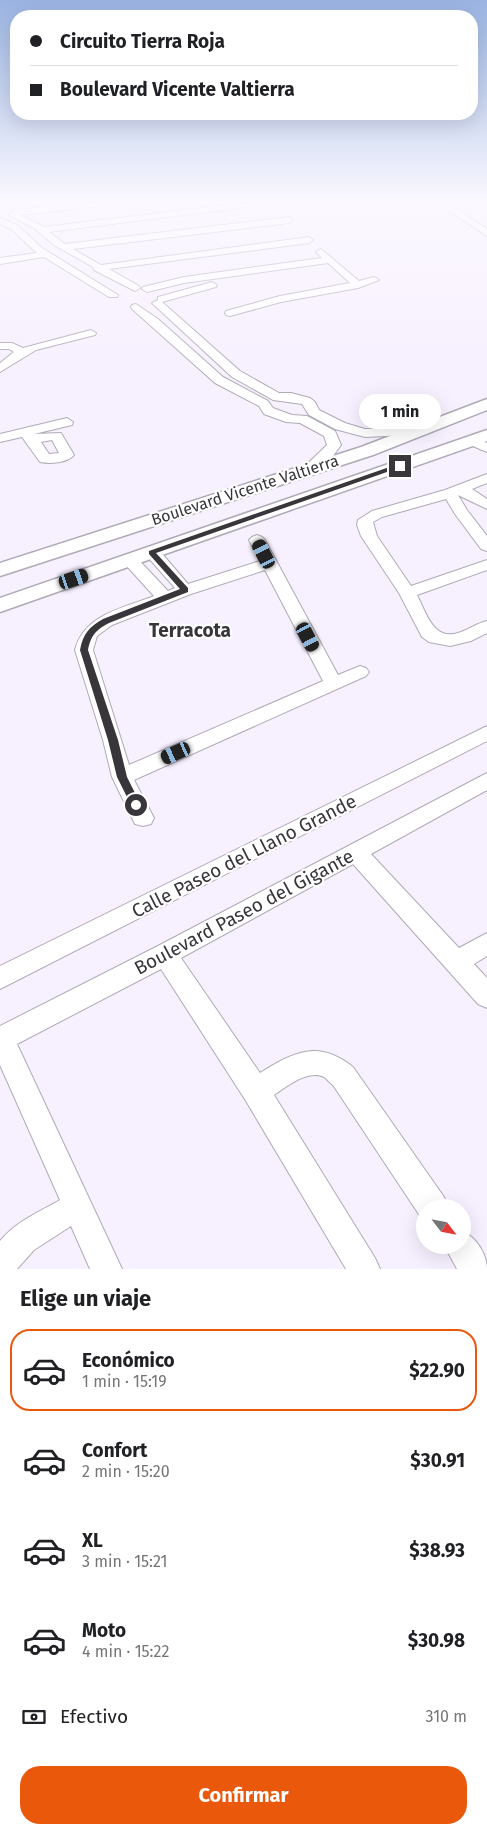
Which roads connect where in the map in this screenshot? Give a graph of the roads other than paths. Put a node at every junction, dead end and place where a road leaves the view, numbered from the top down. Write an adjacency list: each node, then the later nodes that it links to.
1 (59, 261): 12 (street)
2 (86, 261): 6 (street)
3 (143, 261): 6 (street)
4 (322, 261): 7 (street)
5 (331, 261): 9 (street)
6 (97, 268): 10 (street)
7 (271, 269): 11 (street); 13 (street)
8 (374, 280): 9 (street)
9 (358, 285): 15 (street)
10 (135, 288): 11 (street); 12 (street)
11 (147, 289): 13 (street)
12 (113, 295): 14 (street)
13 (159, 301): 14 (street); 20 (street)
14 (128, 307): 21 (street)
15 (230, 313)
16 (91, 333): 18 (street)
17 (0, 346): 18 (street)
18 (21, 353): 19 (street)
19 (0, 368)
20 (277, 397): 21 (street); 23 (street)
21 (264, 404): 23 (street)
22 (487, 404): 25 (main road, Boulevard Vicente Valtierra)
23 (307, 416): 25 (street); 28 (street)
24 (67, 422): 26 (street)
25 (422, 431): 28 (main road, Boulevard Vicente Valtierra)
26 (0, 438)
27 (482, 441): 34 (main road, Boulevard Vicente Valtierra)
28 (309, 470): 38 (main road, Boulevard Vicente Valtierra)
29 (487, 478): 30 (street)
30 (456, 491): 31 (street); 33 (street); 40 (street)
31 (487, 505)
32 (257, 540): 36 (street)
33 (486, 543)
34 (152, 552): 35 (main road, Boulevard Vicente Valtierra); 39 (street)
35 (130, 560): 41 (street); 42 (main road, Boulevard Vicente Valtierra)
36 (268, 564): 39 (street); 45 (street)
37 (487, 565): 40 (street)
38 (0, 570)
39 (185, 590): 41 (street)
40 (406, 593): 43 (street)
41 (165, 598): 47 (street)
42 (0, 605)
43 (487, 626)
44 (360, 672): 45 (street)
45 (333, 683): 47 (street)
46 (487, 733): 54 (street, Calle Paseo del Llano Grande)
47 (122, 777): 49 (street)
48 (487, 781): 50 (street, Boulevard Paseo del Gigante)
49 (143, 818)
50 (355, 852): 52 (street, Boulevard Paseo del Gigante); 53 (street)
51 (487, 944): 53 (street)
52 (165, 955): 56 (street, Boulevard Paseo del Gigante); 57 (street)
53 (456, 962): 55 (street)
54 (0, 978)
55 (487, 996)
56 (1, 1038): 59 (street)
57 (256, 1091): 58 (street); 63 (street)
58 (428, 1199)
59 (78, 1206): 61 (street); 62 (street)
60 (465, 1254): 64 (street)
61 (0, 1269)
62 (106, 1269)
63 (364, 1269)
64 (476, 1269)

